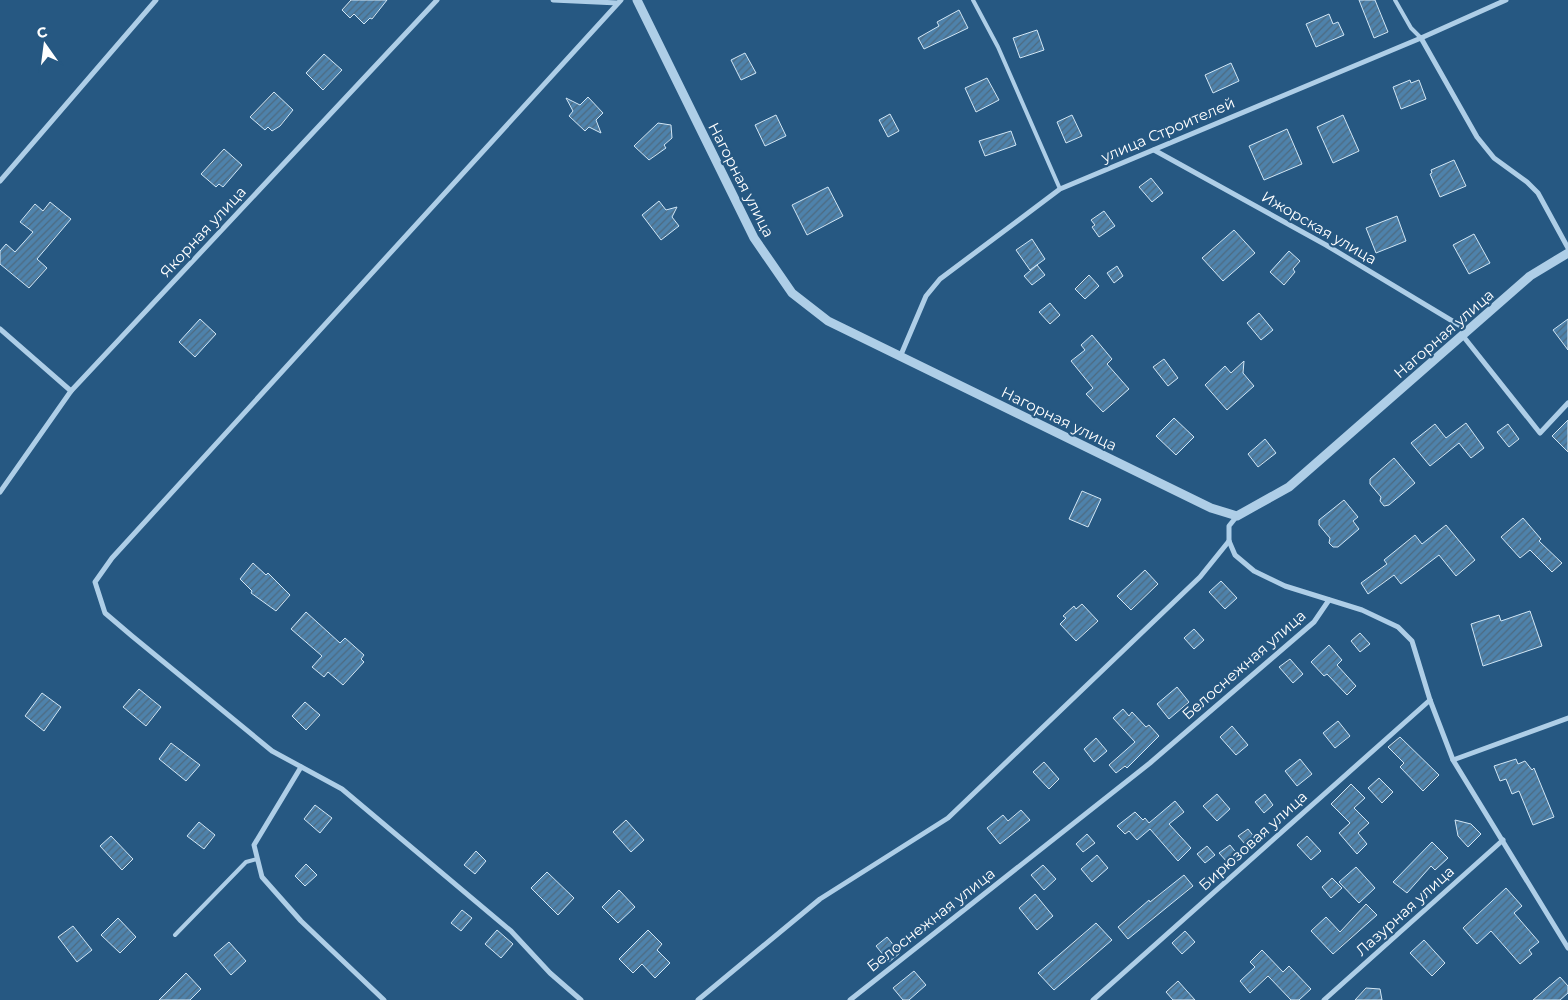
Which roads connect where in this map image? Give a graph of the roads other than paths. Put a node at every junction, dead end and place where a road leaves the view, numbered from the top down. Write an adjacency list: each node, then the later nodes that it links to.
1 (156, 0): 11 (street)
2 (437, 0): 18 (street, Якорная улица)
3 (553, 0): 8 (street)
4 (637, 0): 17 (street, Нагорная улица)
5 (973, 0): 12 (lane)
6 (1396, 0): 9 (lane)
7 (1506, 0): 9 (street, улица Строителей)
8 (619, 1): 27 (street)
9 (1421, 38): 10 (street, улица Строителей); 13 (street)
10 (1154, 150): 12 (street, улица Строителей); 16 (street, Ижорская улица)
11 (0, 181)
12 (1060, 189): 17 (street, улица Строителей)
13 (1568, 248)
14 (1568, 253): 16 (street, Нагорная улица)
15 (0, 329): 18 (street)
16 (1466, 334): 19 (street, Ижорская улица); 21 (street, Нагорная улица)
17 (900, 358): 21 (street, Нагорная улица)
18 (71, 391): 20 (street, Якорная улица)
19 (1568, 403)
20 (0, 492)
21 (1237, 516): 22 (street)
22 (1229, 541): 23 (street); 34 (street)
23 (1328, 600): 24 (street); 35 (street, Белоснежная улица)
24 (1430, 700): 26 (street); 36 (street, Бирюзовая улица)
25 (1568, 718): 26 (street)
26 (1453, 760): 28 (street)
27 (301, 767): 29 (street); 33 (street)
28 (1503, 840): 31 (street); 37 (street, Лазурная улица)
29 (257, 859): 30 (lane); 32 (street)
30 (175, 935)
31 (1568, 948)
32 (384, 1000)
33 (581, 1000)
34 (698, 1000)
35 (850, 1000)
36 (1093, 1000)
37 (1324, 1000)

